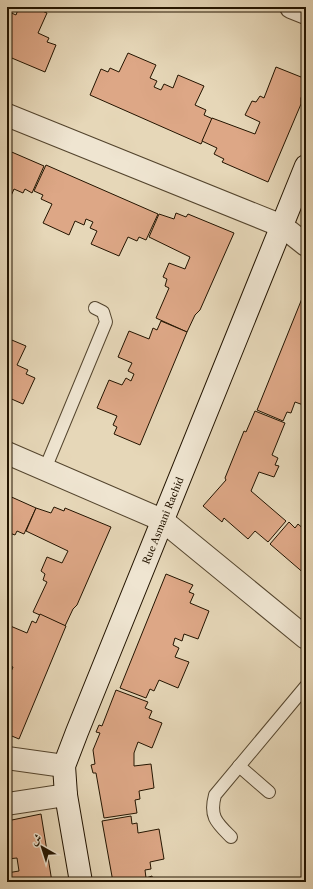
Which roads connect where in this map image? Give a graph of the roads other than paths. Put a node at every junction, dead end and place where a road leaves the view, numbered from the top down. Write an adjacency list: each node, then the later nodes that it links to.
1 (291, 7): 2 (street)
2 (306, 13)
3 (7, 115): 5 (street)
4 (306, 166): 5 (street, Rue Asmani Rachid)
5 (282, 226): 6 (street); 10 (street, Rue Asmani Rachid)
6 (306, 245)
7 (95, 308): 9 (lane)
8 (7, 453): 9 (street)
9 (45, 469): 10 (street)
10 (162, 520): 11 (street); 14 (street, Rue Asmani Rachid)
11 (306, 638)
12 (306, 686): 15 (lane)
13 (7, 758): 14 (street)
14 (64, 766): 17 (street, Rue Asmani Rachid)
15 (239, 766): 16 (lane); 19 (lane)
16 (269, 792)
17 (66, 795): 18 (street); 20 (street, Rue Asmani Rachid)
18 (7, 804)
19 (231, 837)
20 (81, 882)

